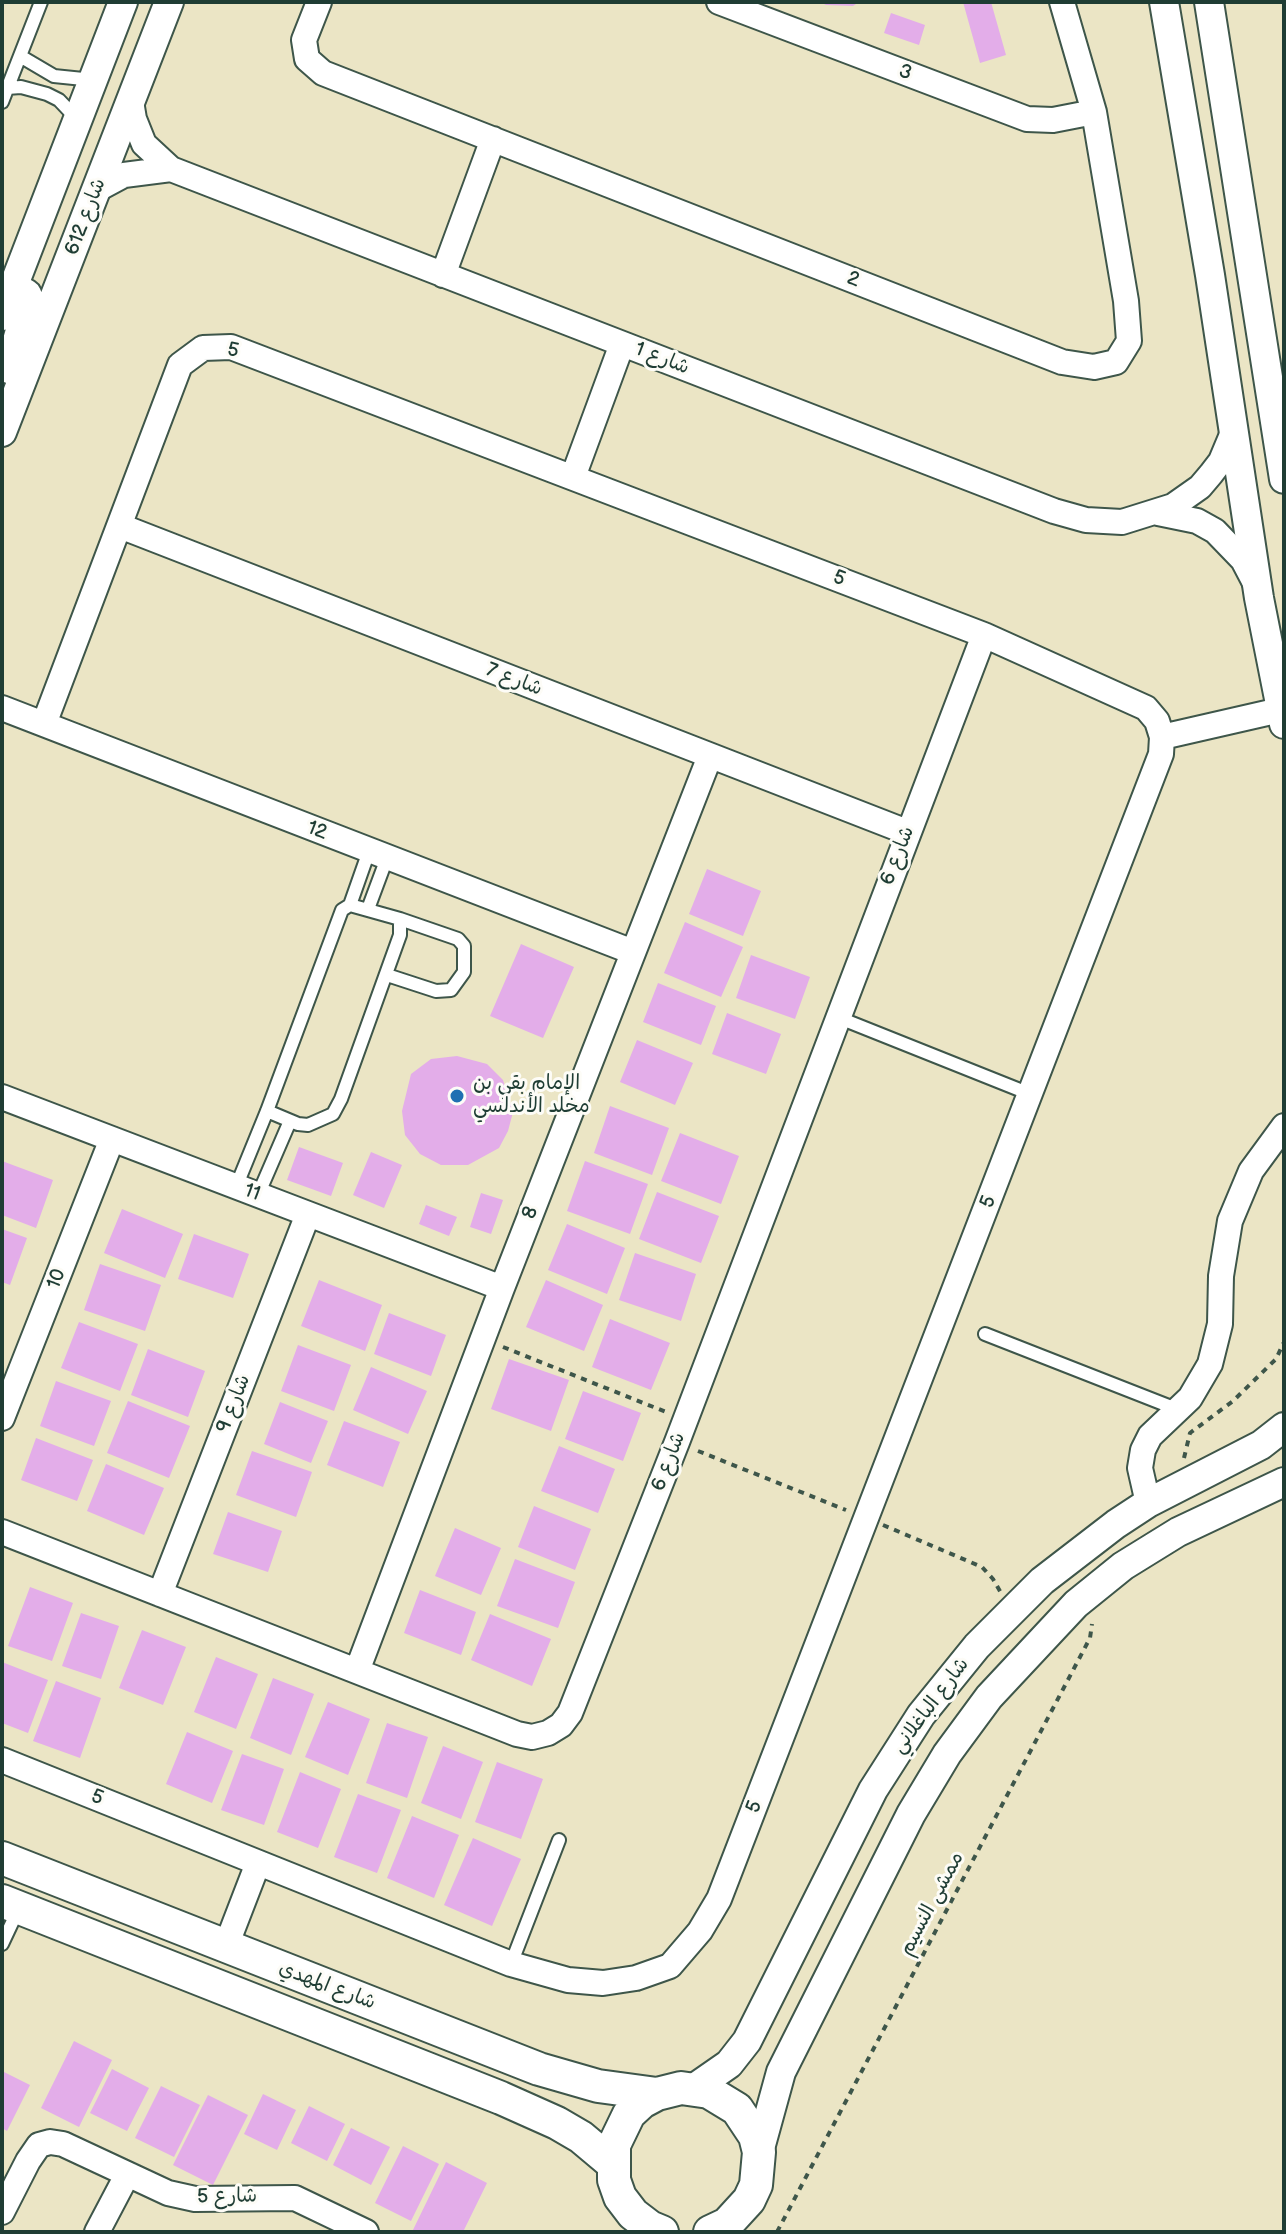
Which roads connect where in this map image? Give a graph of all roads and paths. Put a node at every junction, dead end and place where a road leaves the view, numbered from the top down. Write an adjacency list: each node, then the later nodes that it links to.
1 (41, 2): 9 (lane)
2 (123, 2): 10 (street)
3 (169, 2): 12 (street, شارع 612)
4 (319, 2): 16 (street, 2)
5 (719, 2): 14 (street, 3)
6 (1062, 2): 14 (street, 2)
7 (1164, 2): 23 (street)
8 (1209, 2): 26 (street)
9 (20, 56): 10 (lane); 11 (lane)
10 (93, 80): 15 (street)
11 (7, 88): 13 (lane); 15 (lane)
12 (131, 101): 17 (street, شارع 1); 18 (street, شارع 612)
13 (2, 102)
14 (1094, 112): 16 (street, 2)
15 (78, 119): 20 (street)
16 (493, 139): 19 (street)
17 (171, 169): 18 (street, شارع 1); 19 (street, شارع 1)
18 (96, 190): 24 (street, شارع 612)
19 (443, 275): 21 (street, شارع 1)
20 (6, 305): 22 (street)
21 (622, 344): 25 (street); 27 (street, شارع 1)
22 (2, 405)
23 (1234, 430): 27 (street, شارع 1); 29 (street)
24 (2, 432)
25 (573, 477): 28 (street, 5); 30 (street, 5)
26 (1284, 479)
27 (1158, 513): 29 (street, شارع 1)
28 (120, 526): 33 (street); 35 (street, شارع 7)
29 (1259, 598): 32 (street)
30 (984, 635): 34 (street, 5); 36 (street, شارع 6)
31 (2, 708): 33 (street, 12)
32 (1282, 717): 34 (street)
33 (44, 724): 37 (street, 12)
34 (1162, 737): 44 (street, 5)
35 (710, 756): 36 (street, شارع 7); 41 (street, 8)
36 (907, 832): 43 (street, شارع 6)
37 (378, 854): 38 (lane); 39 (lane); 41 (street, 12)
38 (350, 905): 39 (lane); 46 (lane)
39 (368, 909): 40 (lane)
40 (400, 919): 42 (lane); 42 (lane)
41 (633, 952): 52 (street, 8)
42 (387, 975): 47 (lane)
43 (837, 1017): 44 (lane); 58 (street, شارع 6)
44 (1030, 1094): 74 (street, 5)
45 (2, 1097): 49 (street, 11)
46 (267, 1111): 47 (lane); 50 (lane)
47 (290, 1121): 50 (lane)
48 (1284, 1126): 56 (street)
49 (112, 1139): 50 (street, 11); 57 (street, 10)
50 (247, 1191): 51 (street, 11)
51 (308, 1214): 52 (street, 11); 65 (street, شارع 9)
52 (502, 1288): 54 (street, 8)
53 (985, 1334): 56 (lane)
54 (482, 1339): 58 (path); 66 (street, 8)
55 (1284, 1342): 61 (path)
56 (1179, 1410): 62 (street)
57 (2, 1418)
58 (685, 1420): 66 (street, شارع 6)
59 (1284, 1427): 61 (street, شارع الباغلاني)
60 (1284, 1482): 64 (street, شارع الباغلاني)
61 (1176, 1488): 62 (street, شارع الباغلاني)
62 (1148, 1503): 75 (street, شارع الباغلاني)
63 (2, 1532): 65 (street, شارع 6)
64 (1098, 1586): 77 (street, شارع الباغلاني); 88 (path, ممشى النسيم)
65 (160, 1594): 66 (street, شارع 6)
66 (357, 1671)
67 (2, 1760): 70 (street, 5)
68 (559, 1840): 74 (lane)
69 (2, 1858): 73 (main road, شارع المهدي)
70 (258, 1863): 73 (street); 74 (street, 5)
71 (11, 1904): 72 (lane); 78 (main road, شارع المهدي)
72 (2, 1944)
73 (226, 1946): 76 (main road, شارع المهدي)
74 (511, 1964)
75 (693, 2089): 76 (main road, شارع المهدي); 77 (main road)
76 (657, 2094): 78 (main road)
77 (759, 2152): 87 (main road)
78 (612, 2163): 80 (main road)
79 (127, 2175): 81 (street, شارع 5); 82 (street, شارع 5); 83 (street)
80 (620, 2197): 85 (main road); 86 (main road)
81 (2, 2212)
82 (324, 2222): 84 (street, شارع 5)
83 (97, 2232)
84 (366, 2232)
85 (620, 2232)
86 (662, 2232)
87 (711, 2232)
88 (777, 2232)

